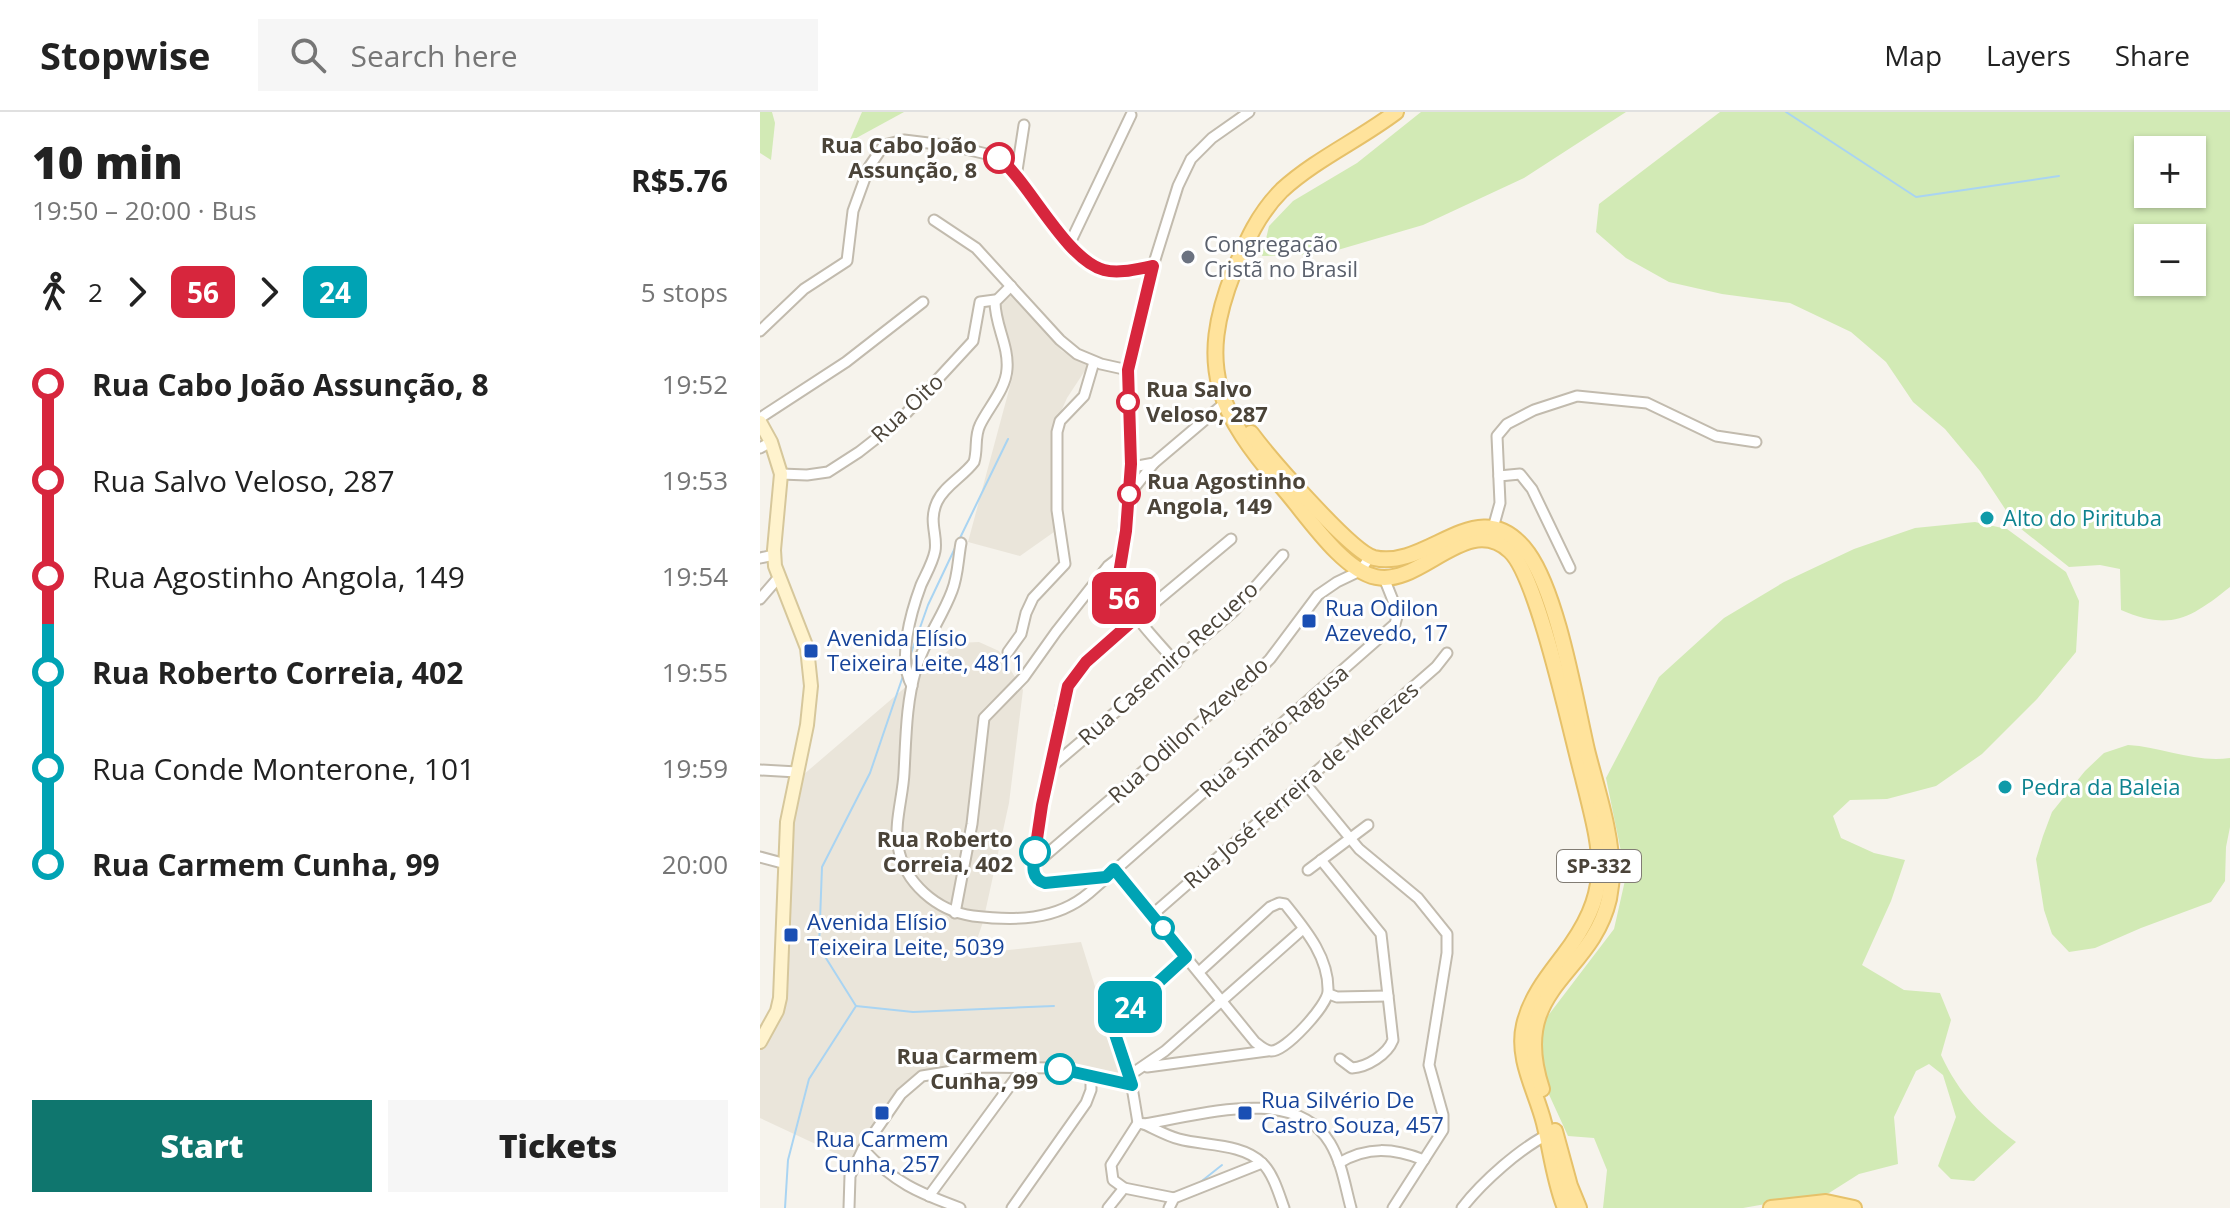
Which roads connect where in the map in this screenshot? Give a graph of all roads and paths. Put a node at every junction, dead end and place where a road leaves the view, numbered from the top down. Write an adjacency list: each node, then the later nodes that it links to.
1 (1249, 112): 8 (street)
2 (1396, 112): 15 (main road)
3 (1131, 115): 7 (street)
4 (1024, 125): 5 (street)
5 (1016, 177): 7 (street); 12 (street)
6 (934, 220): 9 (street)
7 (1070, 243): 8 (street)
8 (1153, 266): 14 (street)
9 (1011, 286): 10 (street); 13 (street)
10 (995, 300): 21 (street, Rua Oito); 42 (street)
11 (923, 302): 16 (street)
12 (760, 331)
13 (1094, 362): 14 (street); 39 (street)
14 (1128, 370): 20 (street)
15 (1226, 402): 19 (street); 31 (main road); 34 (main road)
16 (760, 420): 18 (main road)
17 (1756, 442): 22 (street)
18 (765, 445): 21 (main road)
19 (1154, 463): 20 (street); 23 (street)
20 (1131, 464): 23 (street)
21 (781, 474): 28 (main road)
22 (1499, 476): 24 (street); 33 (street)
23 (1129, 495): 30 (street)
24 (1493, 528): 27 (main road); 72 (main road, SP-332)
25 (1231, 539): 38 (street)
26 (961, 543): 42 (street)
27 (1422, 549): 31 (main road); 36 (main road)
28 (774, 555): 32 (street); 35 (main road)
29 (1283, 555): 41 (street, Rua Casemiro Recuero)
30 (1121, 556): 38 (street); 56 (street)
31 (1370, 557): 34 (street, Rua Odilon Azevedo)
32 (760, 558)
33 (1570, 568)
34 (1360, 571): 36 (main road); 52 (street, Rua Odilon Azevedo)
35 (779, 577): 37 (street); 45 (main road)
36 (1384, 578): 53 (street, Rua Simão Ragusa); 72 (main road, SP-332)
37 (760, 599)
38 (1137, 617): 41 (street); 43 (street)
39 (1008, 652)
40 (1447, 653): 46 (street, Rua José Ferreira de Menezes)
41 (1176, 663): 43 (street, Rua Casemiro Recuero)
42 (912, 686): 56 (street)
43 (1050, 768): 52 (street)
44 (760, 770): 45 (street)
45 (797, 772): 51 (main road)
46 (1304, 782): 48 (street); 57 (street, Rua José Ferreira de Menezes)
47 (1368, 825): 48 (street)
48 (1349, 839): 50 (street); 74 (street)
49 (760, 857): 51 (street)
50 (1321, 860): 54 (street); 62 (street)
51 (786, 864): 64 (main road)
52 (1033, 866): 55 (street)
53 (1114, 869): 55 (street); 57 (street)
54 (1308, 870)
55 (1106, 877): 56 (street)
56 (955, 913)
57 (1152, 915): 59 (street)
58 (1303, 929): 60 (street); 61 (street); 63 (street)
59 (1186, 957): 60 (street); 70 (street)
60 (1199, 972): 63 (street)
61 (1329, 994): 62 (street); 65 (street)
62 (1388, 996): 66 (street)
63 (1222, 1000): 65 (street); 67 (street)
64 (760, 1042)
65 (1267, 1051): 67 (street)
66 (1340, 1059)
67 (1143, 1067): 70 (street)
68 (1023, 1068): 69 (street); 73 (street); 78 (street)
69 (1091, 1076): 70 (street); 84 (street)
70 (1131, 1080): 71 (street)
71 (1141, 1123): 75 (street); 76 (street); 77 (street)
72 (1551, 1133): 81 (main road); 89 (street)
73 (863, 1149): 78 (street); 82 (street)
74 (1424, 1160): 76 (street); 88 (street)
75 (1262, 1163): 79 (street); 87 (street)
76 (1339, 1163): 80 (street)
77 (1124, 1188): 79 (street); 85 (street)
78 (929, 1196): 83 (street)
79 (1174, 1198): 86 (street)
80 (1352, 1207)
81 (1574, 1207)
82 (849, 1208)
83 (960, 1208)
84 (1012, 1208)
85 (1108, 1208)
86 (1169, 1208)
87 (1284, 1208)
88 (1393, 1208)
89 (1462, 1208)
90 (1771, 1208): 91 (main road)
91 (1854, 1208)

